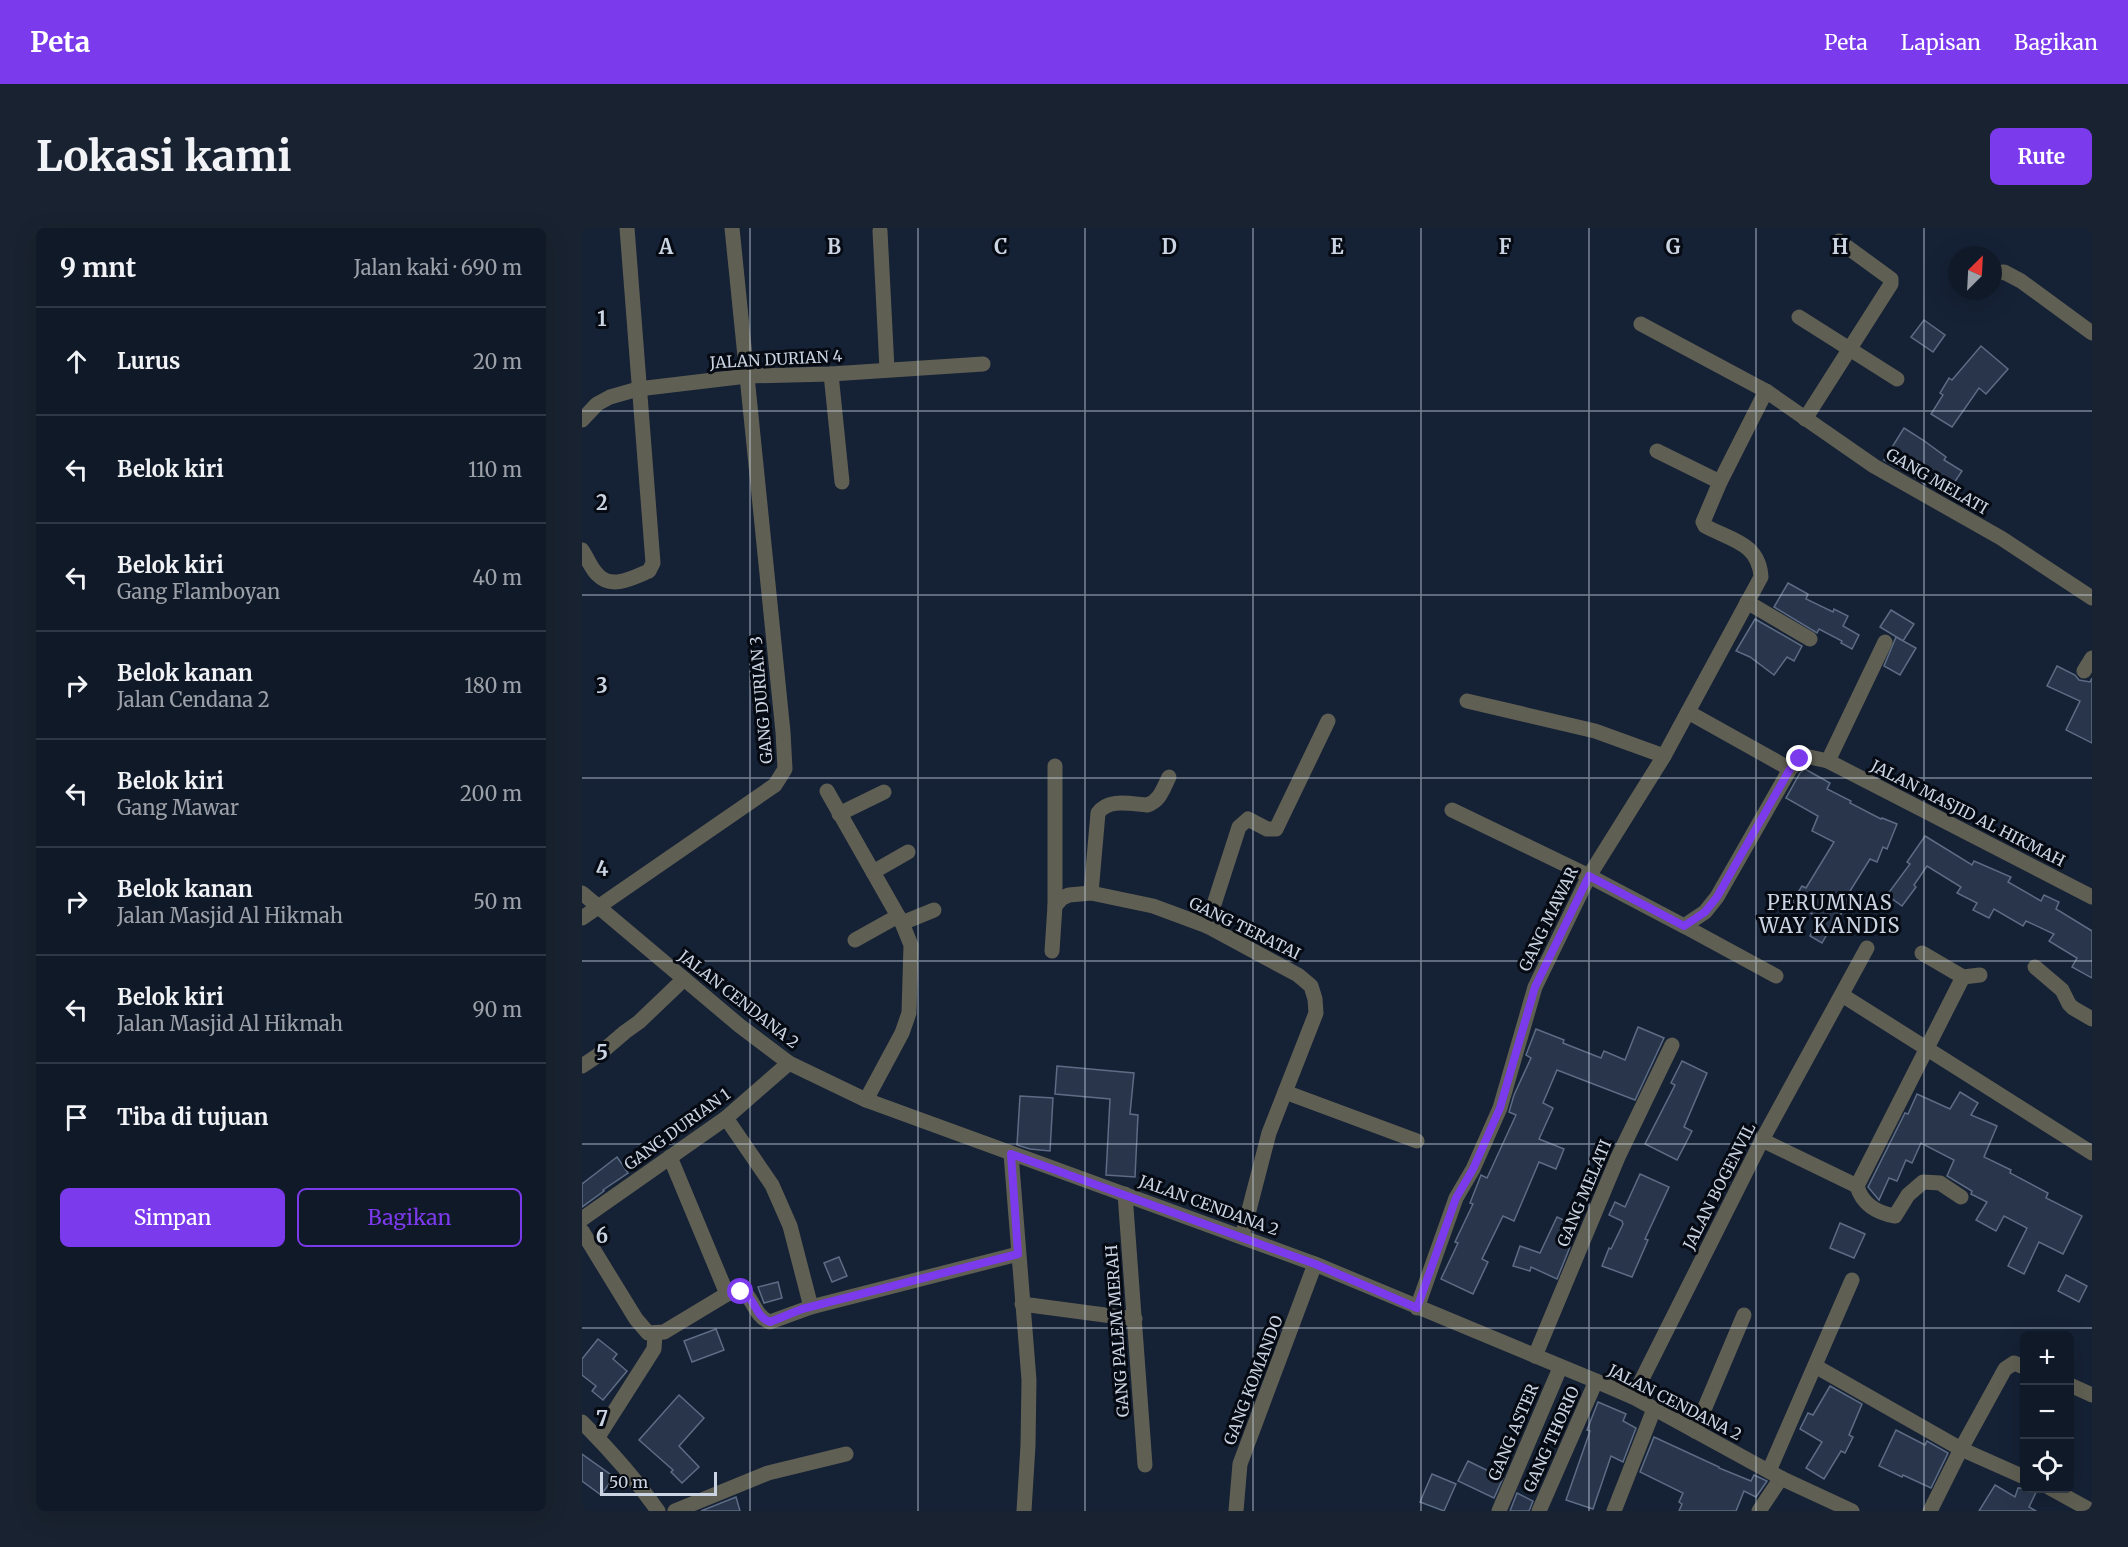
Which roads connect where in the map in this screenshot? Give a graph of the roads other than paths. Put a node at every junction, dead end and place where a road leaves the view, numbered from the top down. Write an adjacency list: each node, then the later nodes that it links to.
1 (627, 228): 15 (street)
2 (732, 228): 13 (street, GANG DURIAN 3)
3 (880, 231): 11 (street)
4 (1839, 241): 9 (street)
5 (2002, 272): 8 (street)
6 (1799, 317): 9 (street)
7 (1641, 324): 16 (street, GANG MELATI)
8 (2092, 333)
9 (1850, 349): 14 (street); 17 (street)
10 (983, 364): 11 (street, JALAN DURIAN 4)
11 (887, 369): 12 (street, JALAN DURIAN 4)
12 (831, 374): 13 (street, JALAN DURIAN 4); 20 (street)
13 (747, 376): 15 (street, JALAN DURIAN 4); 46 (street, GANG DURIAN 3)
14 (1897, 379)
15 (639, 389): 18 (street, JALAN DURIAN 4); 22 (street)
16 (1766, 392): 17 (street, GANG MELATI); 21 (street)
17 (1805, 419): 23 (street, GANG MELATI)
18 (582, 420)
19 (1657, 452): 21 (street)
20 (842, 482)
21 (1720, 482): 24 (street, GANG MAWAR)
22 (582, 550)
23 (2092, 598)
24 (1747, 602): 25 (street); 28 (street, GANG MAWAR)
25 (1810, 639)
26 (1885, 642): 31 (street)
27 (1467, 701): 30 (street)
28 (1688, 712): 30 (street, GANG MAWAR); 33 (street)
29 (1328, 721): 50 (street)
30 (1664, 756): 41 (street, GANG MAWAR)
31 (1828, 761): 33 (street, JALAN MASJID AL HIKMAH); 44 (street, JALAN MASJID AL HIKMAH)
32 (1055, 766): 45 (street)
33 (1790, 769): 51 (street)
34 (1169, 777): 43 (street)
35 (827, 791): 38 (street)
36 (884, 792): 38 (street)
37 (1452, 810): 41 (street)
38 (839, 814): 40 (street)
39 (908, 852): 40 (street)
40 (873, 872): 49 (street)
41 (1589, 876): 51 (street); 87 (street, GANG MAWAR)
42 (582, 893): 46 (street, JALAN CENDANA 2)
43 (1091, 893): 45 (street, GANG TERATAI); 50 (street, GANG TERATAI)
44 (2092, 895)
45 (1055, 906): 54 (street)
46 (598, 908): 48 (street, GANG DURIAN 3); 60 (street, JALAN CENDANA 2)
47 (934, 910): 49 (street)
48 (582, 918)
49 (900, 919): 52 (street); 68 (street)
50 (1207, 926): 67 (street, GANG TERATAI)
51 (1684, 926): 58 (street)
52 (855, 940)
53 (1868, 948): 61 (street, JALAN BOGENVIL)
54 (1052, 951)
55 (1922, 953): 59 (street)
56 (2035, 967): 62 (street)
57 (1980, 975): 59 (street)
58 (1776, 976)
59 (1963, 977): 64 (street)
60 (684, 980): 65 (street, JALAN CENDANA 2); 66 (street)
61 (1842, 995): 64 (street); 70 (street, JALAN BOGENVIL)
62 (2092, 1019)
63 (1672, 1046): 91 (street, GANG MELATI)
64 (1927, 1047): 72 (street); 75 (street)
65 (789, 1063): 68 (street, JALAN CENDANA 2); 69 (street, GANG DURIAN 1)
66 (582, 1066)
67 (1285, 1092): 71 (street); 80 (street, GANG TERATAI)
68 (866, 1100): 73 (street, JALAN CENDANA 2)
69 (726, 1118): 74 (street, GANG DURIAN 1); 86 (street)
70 (1762, 1140): 75 (street); 98 (street, JALAN BOGENVIL)
71 (1417, 1141)
72 (2092, 1153)
73 (1011, 1154): 76 (street, JALAN CENDANA 2); 81 (street)
74 (670, 1157): 78 (street, GANG DURIAN 1); 84 (street)
75 (1857, 1186): 77 (street)
76 (1125, 1194): 80 (street, JALAN CENDANA 2); 89 (street, GANG PALEM MERAH)
77 (1961, 1197)
78 (582, 1219)
79 (582, 1231): 90 (street)
80 (1242, 1237): 82 (street, JALAN CENDANA 2)
81 (1018, 1254): 85 (street); 86 (street)
82 (1315, 1264): 87 (street, JALAN CENDANA 2); 112 (street, GANG KOMANDO)
83 (1852, 1280): 93 (street)
84 (727, 1294): 86 (street); 90 (street)
85 (1022, 1304): 89 (street); 111 (street)
86 (810, 1307)
87 (1417, 1308): 91 (street, JALAN CENDANA 2)
88 (1744, 1315): 101 (street)
89 (1135, 1319): 105 (street, GANG PALEM MERAH)
90 (655, 1334): 102 (street)
91 (1535, 1356): 94 (street, JALAN CENDANA 2)
92 (2020, 1365): 103 (street)
93 (1815, 1366): 103 (street); 106 (street)
94 (1560, 1368): 95 (street, JALAN CENDANA 2); 113 (street, GANG ASTER)
95 (1596, 1381): 98 (street, JALAN CENDANA 2); 114 (street, GANG THORIO)
96 (2074, 1387): 97 (street)
97 (2092, 1395)
98 (1633, 1397): 99 (street, JALAN CENDANA 2)
99 (1654, 1409): 101 (street, JALAN CENDANA 2); 115 (street)
100 (582, 1422): 102 (street)
101 (1695, 1431): 106 (street, JALAN CENDANA 2)
102 (598, 1437): 109 (street)
103 (1961, 1449): 107 (street); 118 (street)
104 (846, 1454): 110 (street)
105 (1145, 1466)
106 (1775, 1474): 116 (street); 117 (street, JALAN CENDANA 2)
107 (2020, 1475)
108 (2059, 1493): 119 (street)
109 (658, 1511)
110 (675, 1511)
111 (1024, 1511)
112 (1236, 1511)
113 (1499, 1511)
114 (1539, 1511)
115 (1614, 1511)
116 (1759, 1511)
117 (1852, 1511)
118 (1930, 1511)
119 (2092, 1511)

